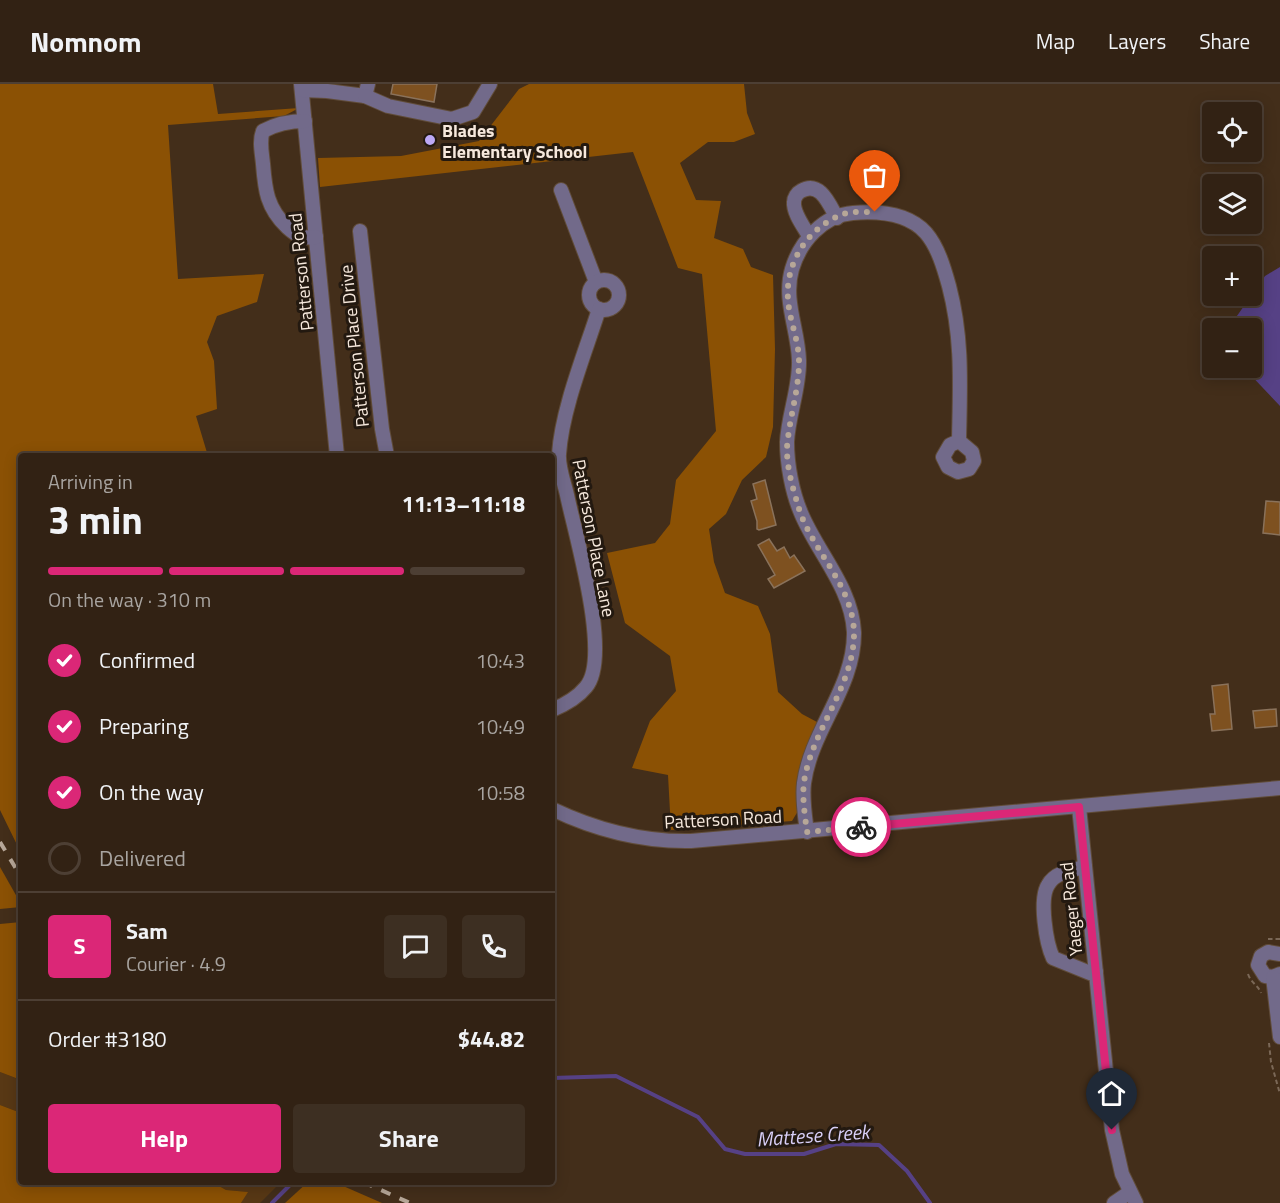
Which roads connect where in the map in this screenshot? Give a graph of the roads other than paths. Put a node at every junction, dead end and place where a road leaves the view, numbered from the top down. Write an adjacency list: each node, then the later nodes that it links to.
1 (490, 84): 3 (street)
2 (302, 87): 3 (street); 4 (street, Patterson Road)
3 (367, 90)
4 (305, 121): 9 (street, Patterson Road); 9 (street)
5 (561, 190): 10 (street)
6 (837, 218): 8 (street); 8 (street); 12 (street)
7 (360, 231): 14 (street, Patterson Place Drive)
8 (809, 236): 19 (street)
9 (316, 237): 13 (street, Patterson Road)
10 (596, 282): 11 (street); 11 (street, Patterson Place Lane)
11 (599, 309): 15 (street, Patterson Place Lane)
12 (959, 441)
13 (337, 453)
14 (386, 453)
15 (555, 709)
16 (1280, 788): 17 (street)
17 (1079, 807): 19 (street, Patterson Road); 20 (street, Yaeger Road)
18 (555, 815): 19 (street, Patterson Road)
19 (807, 832)
20 (1085, 867): 22 (street, Yaeger Road); 22 (street)
21 (1280, 954): 23 (street)
22 (1096, 972): 25 (street, Yaeger Road)
23 (1277, 976): 24 (street)
24 (1280, 1037)
25 (1133, 1198): 26 (street)
26 (1114, 1203)

